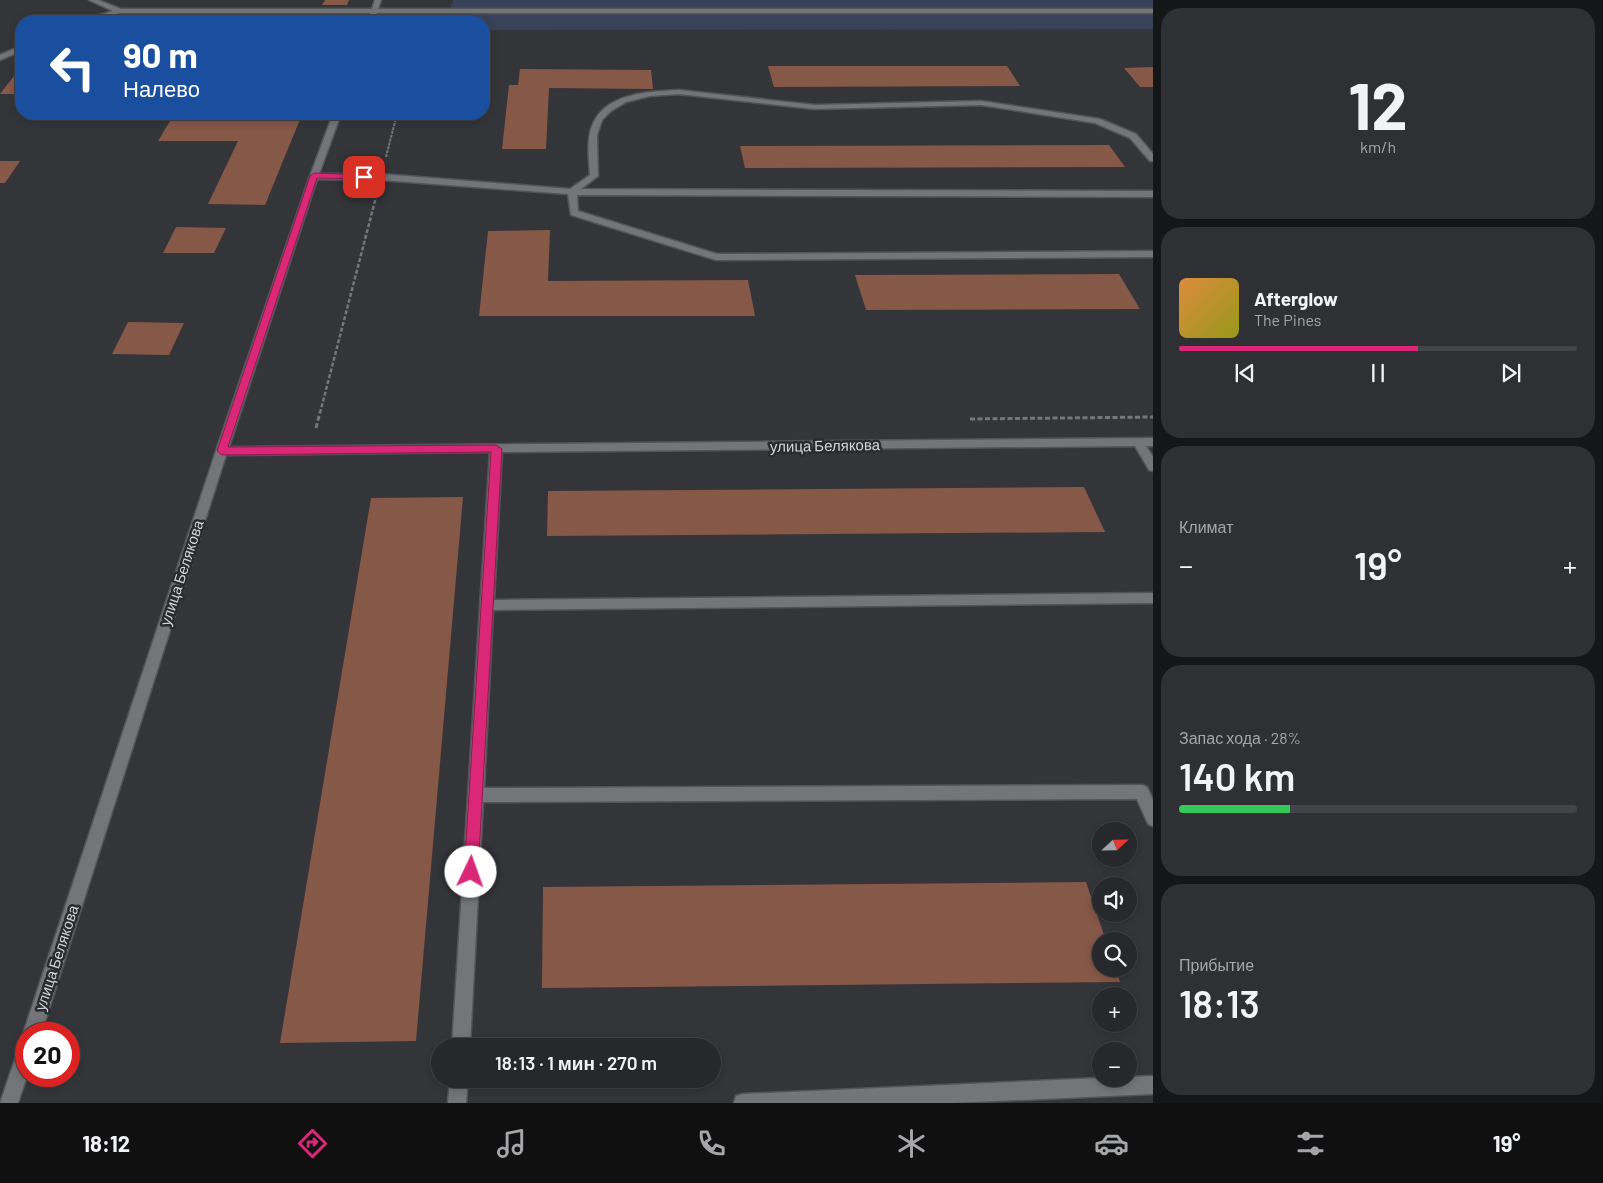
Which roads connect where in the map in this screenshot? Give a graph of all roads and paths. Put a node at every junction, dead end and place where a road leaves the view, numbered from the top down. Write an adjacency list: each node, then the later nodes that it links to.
1 (378, 0): 3 (street)
2 (88, 5): 5 (street); 6 (street)
3 (374, 10): 4 (street); 5 (street); 8 (street)
4 (1153, 11)
5 (120, 12): 7 (street)
6 (80, 15)
7 (108, 15)
8 (372, 15)
9 (15, 49): 10 (street)
10 (0, 50)
11 (15, 51): 12 (street)
12 (0, 58)
13 (335, 120): 16 (street, улица Белякова)
14 (395, 120): 17 (path)
15 (1153, 158): 18 (street)
16 (314, 176): 17 (street); 27 (street, улица Белякова)
17 (381, 177): 18 (street); 23 (path)
18 (572, 192): 19 (street); 20 (street)
19 (1153, 194)
20 (1153, 254)
21 (1153, 417): 22 (path)
22 (964, 419)
23 (326, 428)
24 (1153, 442): 25 (street, улица Белякова)
25 (1139, 443): 26 (street, улица Белякова); 28 (street)
26 (496, 449): 27 (street, улица Белякова); 30 (street)
27 (222, 451): 33 (street, улица Белякова)
28 (1153, 467)
29 (1153, 598): 30 (street)
30 (487, 605): 31 (street)
31 (476, 795): 32 (street); 34 (street)
32 (1153, 819)
33 (36, 1022)
34 (461, 1038)
35 (1153, 1085): 40 (street)
36 (15, 1087): 38 (street)
37 (458, 1088): 39 (street)
38 (10, 1103)
39 (457, 1103)
40 (743, 1103)

